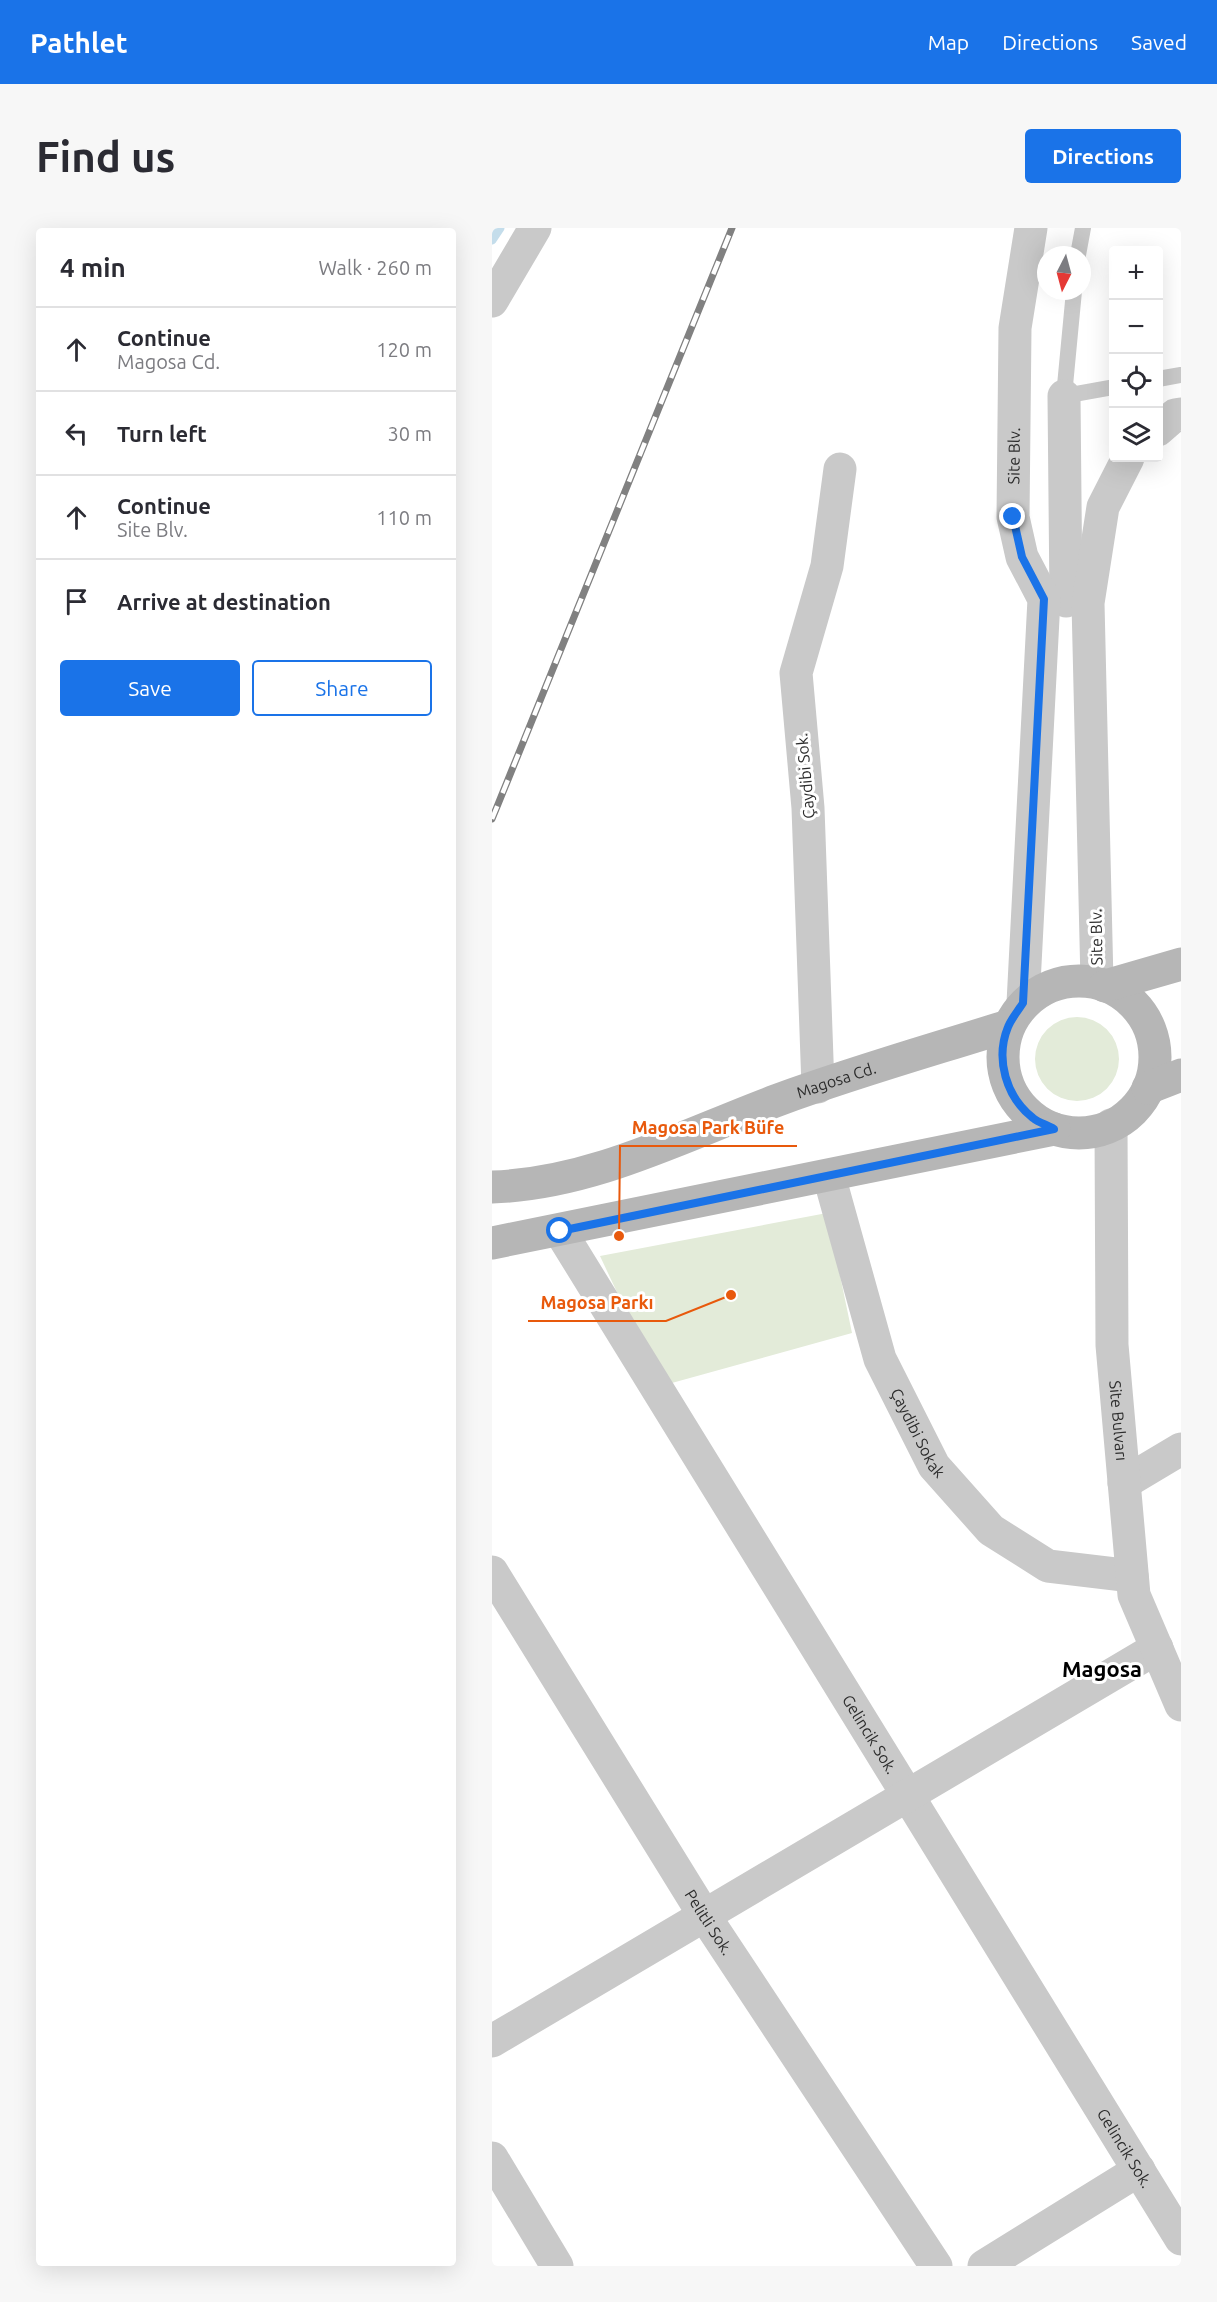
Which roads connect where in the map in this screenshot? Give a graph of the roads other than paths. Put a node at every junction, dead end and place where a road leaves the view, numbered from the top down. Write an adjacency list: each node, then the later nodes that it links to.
1 (535, 228): 6 (street)
2 (1031, 228): 15 (street, Site Blv.)
3 (1083, 228): 4 (lane)
4 (1080, 246)
5 (1073, 300): 10 (lane)
6 (492, 301)
7 (1181, 375): 8 (lane)
8 (1163, 378)
9 (1109, 388): 10 (lane)
10 (1064, 396): 15 (street)
11 (1181, 414): 12 (street)
12 (1163, 426)
13 (1126, 462): 15 (street)
14 (840, 469): 20 (street, Çaydibi Sok.)
15 (1066, 601): 17 (street, Site Blv.); 18 (street)
16 (1181, 964): 17 (main road)
17 (1101, 984): 18 (main road); 21 (main road)
18 (1016, 1015): 20 (main road, Magosa Cd.); 23 (main road)
19 (1181, 1075): 21 (main road)
20 (818, 1087): 25 (main road, Magosa Cd.)
21 (1148, 1088): 22 (main road)
22 (1111, 1125): 23 (main road); 29 (street, Site Bulvarı)
23 (1054, 1129): 24 (main road)
24 (829, 1176): 26 (main road); 31 (street, Çaydibi Sokak)
25 (492, 1187)
26 (560, 1231): 27 (main road); 34 (street, Gelincik Sok.)
27 (492, 1243)
28 (1181, 1449): 29 (street)
29 (1124, 1483): 31 (street, Site Bulvarı)
30 (492, 1572): 35 (street, Pelitli Sok.)
31 (1132, 1576): 32 (street, Site Bulvarı)
32 (1157, 1648): 33 (street, Site Bulvarı); 34 (street)
33 (1181, 1705)
34 (908, 1795): 35 (street); 38 (street, Gelincik Sok.)
35 (704, 1916): 36 (street); 41 (street, Pelitli Sok.)
36 (492, 2041)
37 (492, 2158): 40 (street)
38 (1139, 2170): 39 (street, Gelincik Sok.); 42 (street)
39 (1181, 2238)
40 (557, 2266)
41 (936, 2266)
42 (984, 2266)

